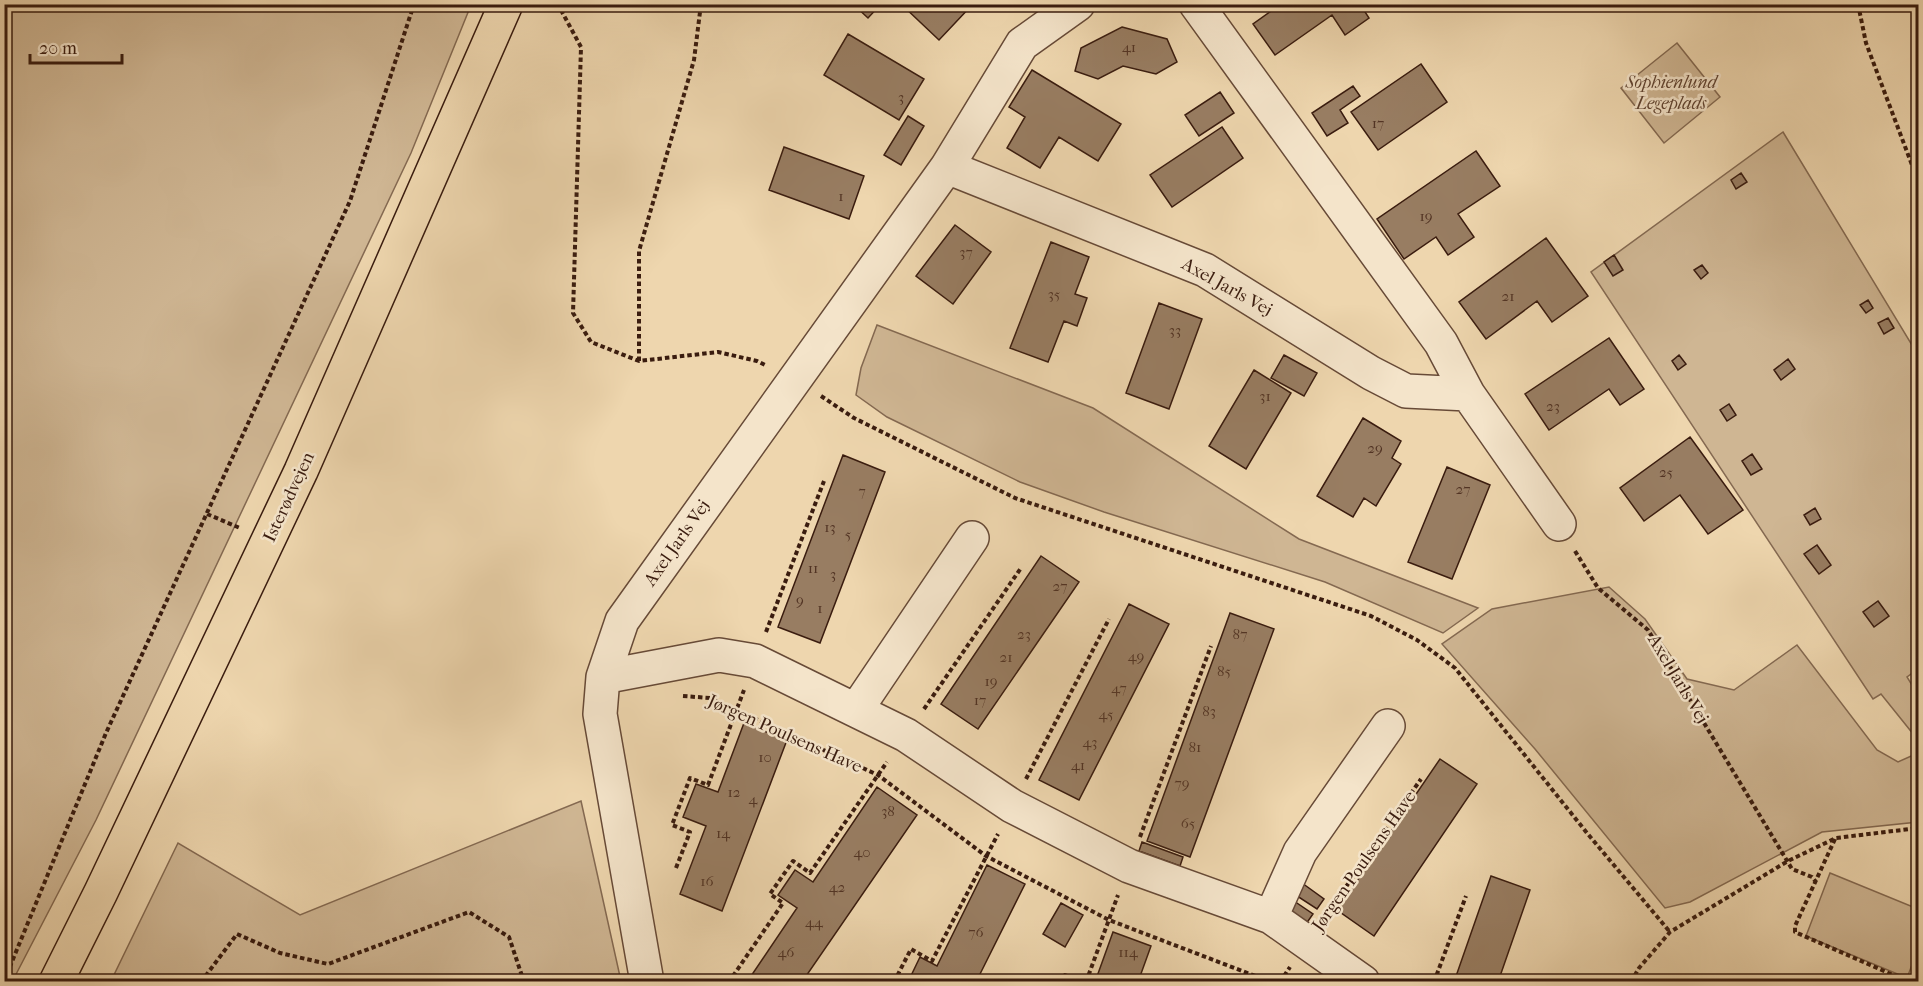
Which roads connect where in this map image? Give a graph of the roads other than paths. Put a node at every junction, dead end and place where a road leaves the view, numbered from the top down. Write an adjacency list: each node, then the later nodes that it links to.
1 (506, 4): 12 (highway, Isterødvejen)
2 (1078, 4): 4 (street, Axel Jarls Vej)
3 (1196, 4): 5 (street)
4 (947, 166): 5 (street, Axel Jarls Vej); 8 (street, Axel Jarls Vej)
5 (1468, 394): 6 (street)
6 (1559, 524)
7 (972, 537): 9 (street)
8 (603, 677): 9 (street, Jørgen Poulsens Have); 13 (street, Axel Jarls Vej)
9 (856, 710): 11 (street, Jørgen Poulsens Have)
10 (1388, 726): 11 (street)
11 (1271, 917): 14 (street, Jørgen Poulsens Have)
12 (56, 981)
13 (647, 981)
14 (1363, 981)

